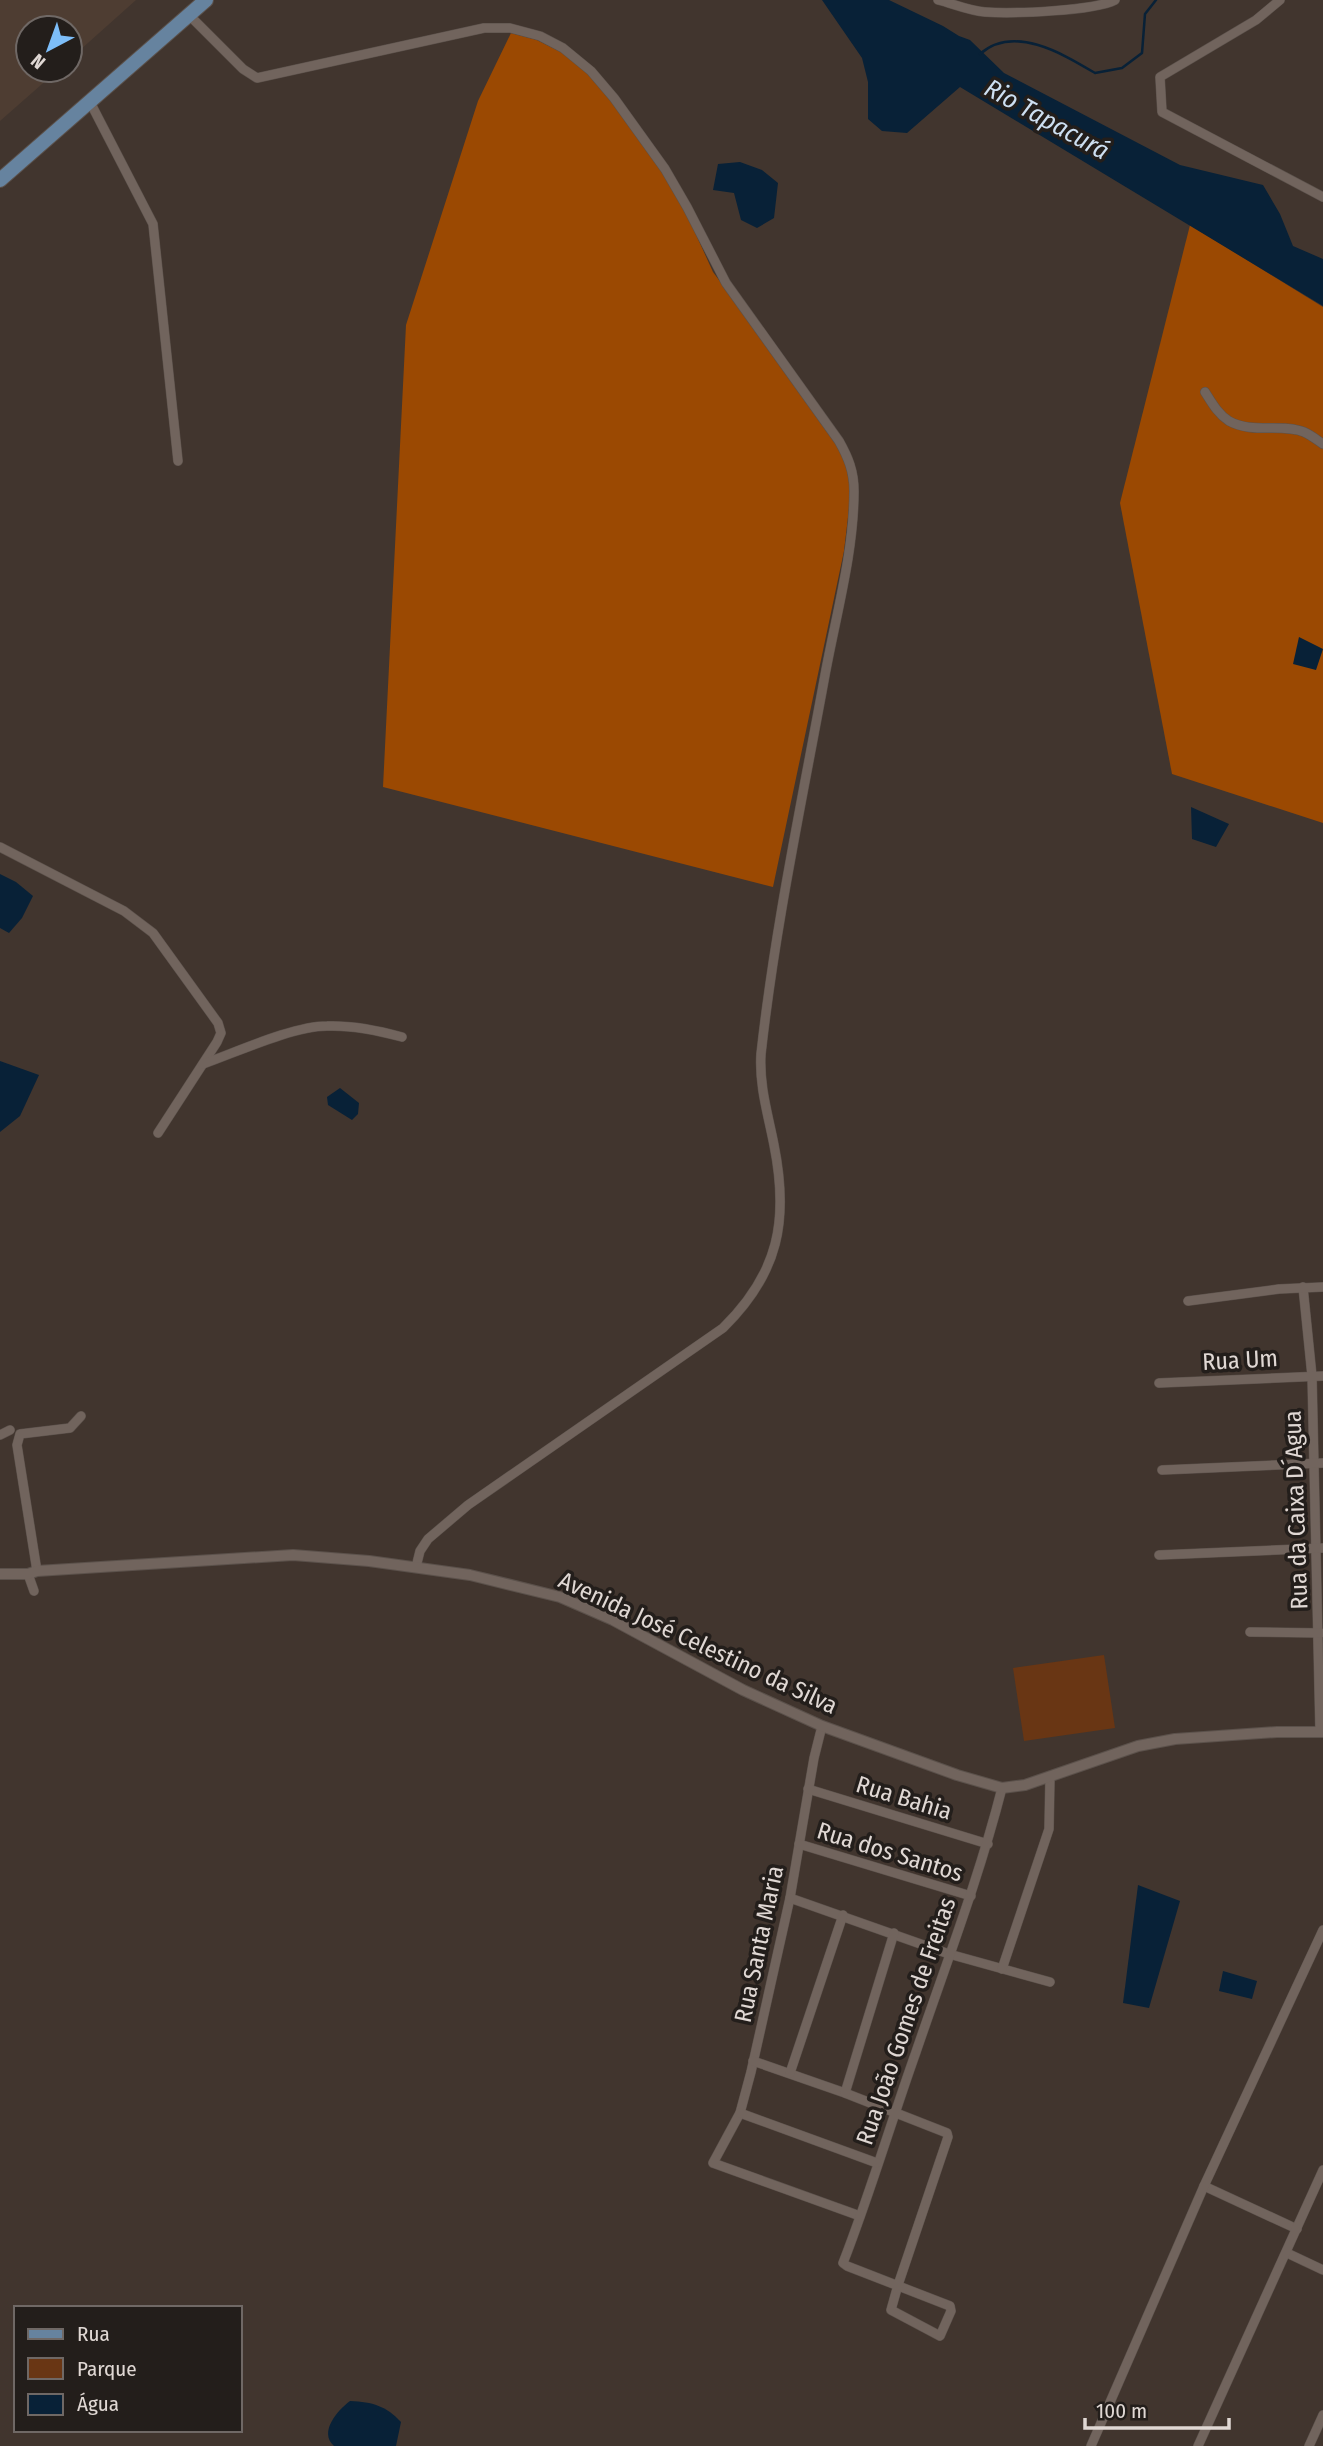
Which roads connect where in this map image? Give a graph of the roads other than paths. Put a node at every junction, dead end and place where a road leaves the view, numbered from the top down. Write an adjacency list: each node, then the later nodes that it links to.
1 (206, 0): 5 (main road)
2 (938, 0): 3 (street)
3 (1115, 0)
4 (1280, 0): 8 (street)
5 (188, 15): 6 (main road); 30 (street)
6 (90, 102): 7 (main road); 11 (street)
7 (0, 180)
8 (1323, 197)
9 (1205, 392): 10 (street)
10 (1323, 444)
11 (178, 461)
12 (0, 847): 14 (street)
13 (402, 1037): 14 (street)
14 (202, 1065): 15 (street)
15 (158, 1133)
16 (1303, 1287): 17 (street); 18 (street); 19 (street, Rua da Caixa D´Agua)
17 (1323, 1287)
18 (1188, 1301)
19 (1312, 1376): 20 (street, Rua Um); 21 (street, Rua Um); 26 (street, Rua da Caixa D´Agua)
20 (1323, 1376)
21 (1159, 1383)
22 (81, 1416): 31 (street)
23 (10, 1430): 24 (street)
24 (0, 1436)
25 (1323, 1462): 26 (street)
26 (1312, 1463): 27 (street); 28 (street, Rua da Caixa D´Agua)
27 (1162, 1470)
28 (1319, 1548): 29 (street); 35 (street, Rua da Caixa D´Agua)
29 (1159, 1555)
30 (416, 1567): 31 (street, Avenida José Celestino da Silva); 36 (street, Avenida José Celestino da Silva)
31 (32, 1572): 32 (street, Avenida José Celestino da Silva); 33 (street)
32 (0, 1573)
33 (34, 1591)
34 (1250, 1633): 35 (street)
35 (1321, 1633): 37 (street, Rua da Caixa D´Agua)
36 (822, 1726): 39 (street, Avenida José Celestino da Silva); 40 (street, Rua Santa Maria)
37 (1322, 1732): 38 (street, Avenida José Celestino da Silva)
38 (1050, 1777): 39 (street, Avenida José Celestino da Silva); 49 (street)
39 (1002, 1788): 42 (street, Rua João Gomes de Freitas)
40 (808, 1789): 41 (street, Rua Santa Maria); 42 (street, Rua Bahia)
41 (799, 1844): 43 (street, Rua dos Santos); 44 (street, Rua Santa Maria)
42 (988, 1844): 43 (street, Rua João Gomes de Freitas)
43 (971, 1896): 48 (street, Rua João Gomes de Freitas)
44 (790, 1898): 45 (street); 51 (street, Rua Santa Maria)
45 (843, 1915): 47 (street); 52 (street)
46 (1323, 1930): 58 (street)
47 (894, 1933): 48 (street); 53 (street)
48 (950, 1954): 49 (street); 54 (street, Rua João Gomes de Freitas)
49 (1002, 1969): 50 (street)
50 (1049, 1982)
51 (753, 2062): 52 (street); 55 (street, Rua Santa Maria)
52 (790, 2073): 53 (street)
53 (845, 2093): 54 (street)
54 (895, 2111): 56 (street, Rua João Gomes de Freitas); 63 (street)
55 (740, 2113): 56 (street); 59 (street, Rua Santa Maria)
56 (877, 2163): 59 (street, Rua João Gomes de Freitas)
57 (1323, 2170): 60 (street)
58 (1204, 2186): 60 (street); 65 (street)
59 (860, 2216): 63 (street, Rua João Gomes de Freitas)
60 (1297, 2229): 61 (street)
61 (1287, 2253): 62 (street); 66 (street)
62 (1323, 2270)
63 (898, 2285): 63 (street)
64 (1323, 2416): 67 (street)
65 (1091, 2446)
66 (1198, 2446)
67 (1309, 2446)

